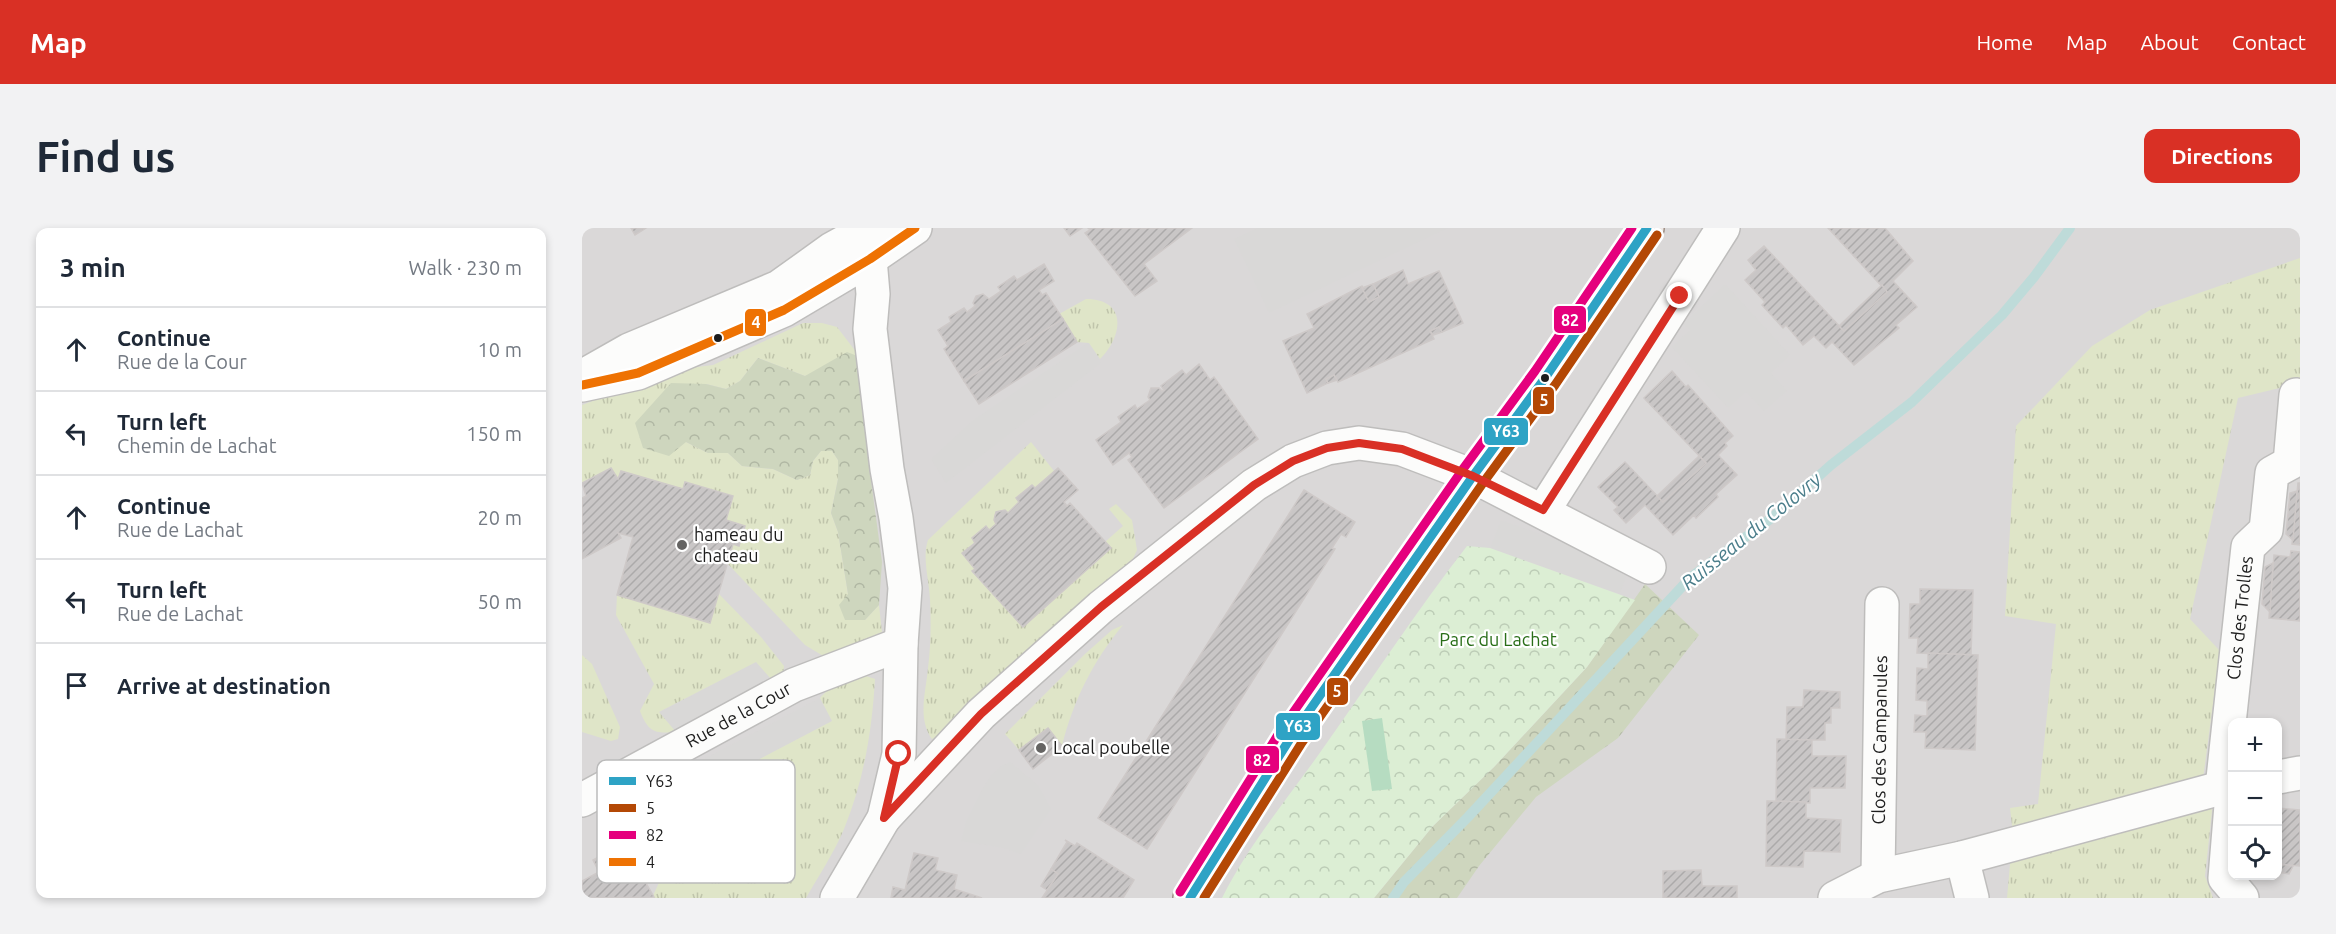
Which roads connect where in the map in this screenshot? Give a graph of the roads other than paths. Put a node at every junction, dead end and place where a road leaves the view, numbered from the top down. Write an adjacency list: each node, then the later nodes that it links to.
1 (915, 228): 4 (street)
2 (1647, 228): 10 (main road)
3 (1723, 228): 11 (street)
4 (866, 237): 5 (street); 6 (street)
5 (833, 251): 6 (street); 7 (street); 8 (street)
6 (870, 329): 14 (street)
7 (582, 377)
8 (582, 385)
9 (2296, 395): 16 (street, Clos des Trolles)
10 (1473, 476): 11 (street); 23 (street); 27 (main road)
11 (1543, 510): 12 (street)
12 (1649, 567)
13 (1882, 604): 25 (street, Clos des Campanules)
14 (901, 644): 15 (street, Rue de la Cour); 23 (street)
15 (656, 760)
16 (2230, 772)
17 (2300, 773): 18 (street)
18 (2282, 776)
19 (2228, 789): 24 (street)
20 (597, 792): 21 (street, Rue de la Cour)
21 (582, 800)
22 (2228, 811): 30 (street, Clos des Trolles)
23 (884, 818): 26 (street)
24 (1962, 858): 25 (street); 29 (street)
25 (1878, 876): 28 (street)
26 (837, 898)
27 (1190, 898)
28 (1835, 898)
29 (1972, 898)
30 (2242, 898)

